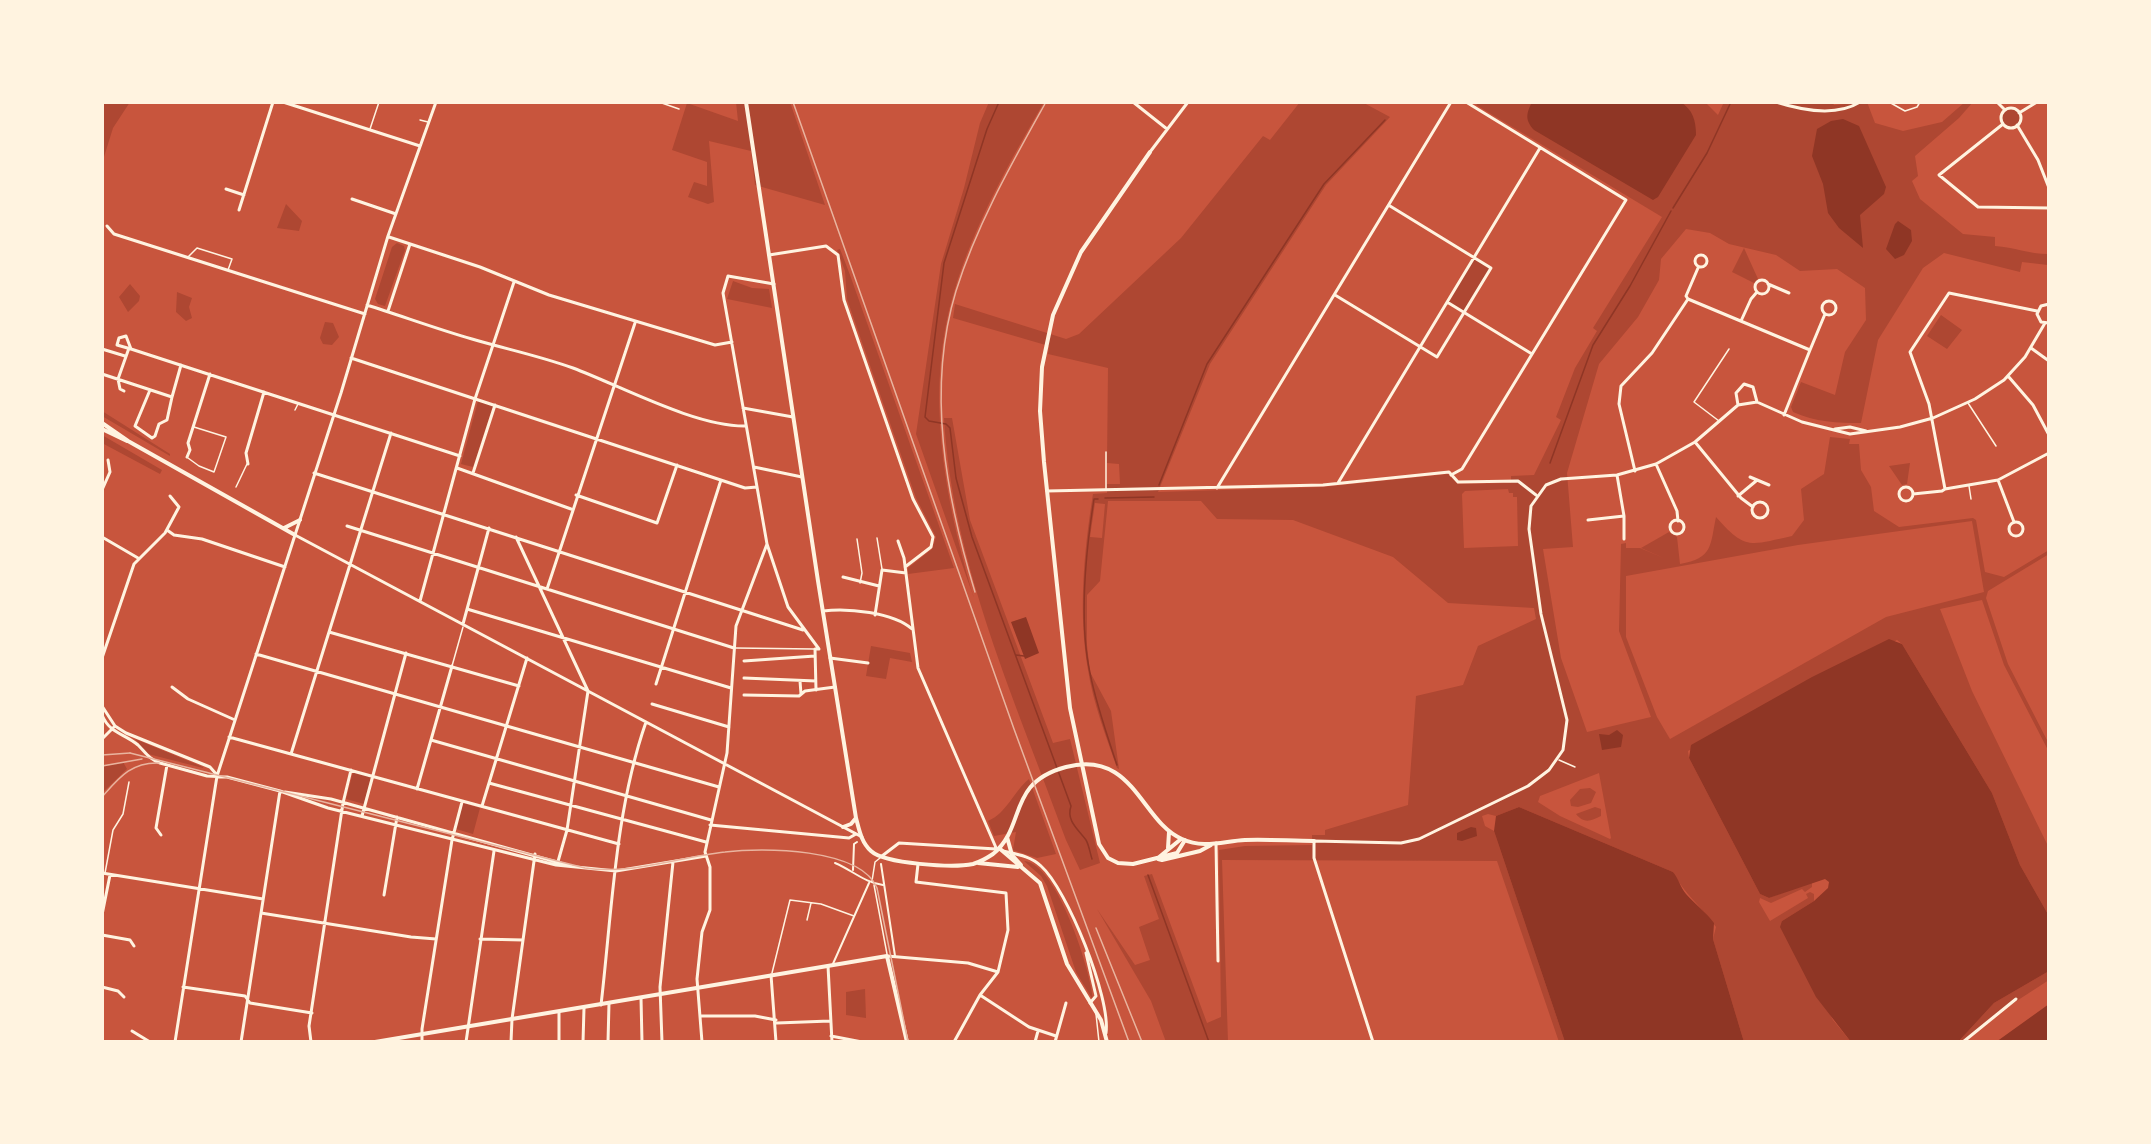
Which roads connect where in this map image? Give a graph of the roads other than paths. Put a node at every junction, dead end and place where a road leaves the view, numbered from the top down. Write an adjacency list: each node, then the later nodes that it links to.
1 (273, 102): 31 (street)
2 (283, 102): 25 (street)
3 (436, 102): 21 (street)
4 (659, 102): 17 (lane)
5 (746, 102): 40 (street)
6 (1133, 102): 24 (street)
7 (1188, 102): 24 (street)
8 (1451, 102): 33 (street)
9 (1466, 102): 27 (street)
10 (1776, 102): 16 (street)
11 (1889, 102): 12 (lane)
12 (1920, 102)
13 (1997, 102): 18 (street)
14 (2037, 102): 19 (street)
15 (379, 103): 25 (lane)
16 (1857, 103)
17 (679, 109)
18 (2005, 110): 19 (street); 22 (street)
19 (2019, 113): 23 (street)
20 (420, 120): 21 (lane)
21 (430, 123): 26 (street)
22 (2003, 124): 23 (street); 34 (street)
23 (2017, 125): 29 (street)
24 (1167, 129): 28 (street)
25 (370, 130): 26 (street)
26 (420, 146): 36 (street)
27 (1540, 148): 42 (street); 71 (street)
28 (1150, 152): 135 (street)
29 (2049, 188)
30 (226, 189): 31 (street)
31 (244, 195): 35 (street)
32 (352, 199): 36 (street)
33 (1389, 206): 42 (street); 50 (street)
34 (2049, 208)
35 (239, 210)
36 (396, 214): 38 (street)
37 (106, 226): 41 (street)
38 (388, 236): 39 (street); 54 (street)
39 (410, 244): 45 (street); 55 (street)
40 (769, 255): 47 (street); 172 (street)
41 (188, 257): 44 (street); 44 (lane)
42 (1474, 257): 52 (street); 57 (street)
43 (1698, 267): 43 (street); 51 (street)
44 (228, 270): 58 (street)
45 (514, 282): 61 (street); 64 (street)
46 (1768, 284): 48 (street); 48 (street); 49 (street)
47 (774, 285): 63 (street); 92 (street)
48 (1757, 292): 60 (street)
49 (1790, 293)
50 (1335, 295): 65 (street); 132 (street)
51 (1688, 299): 60 (street); 117 (street)
52 (1447, 302): 57 (street); 65 (street)
53 (2049, 304): 56 (street)
54 (367, 305): 55 (street); 58 (street)
55 (388, 311): 64 (street)
56 (2037, 311): 62 (street); 93 (street)
57 (1464, 313): 65 (street); 71 (street)
58 (365, 314): 72 (street)
59 (1826, 314): 59 (street); 69 (street)
60 (1741, 321): 69 (street)
61 (635, 322): 63 (street); 79 (street)
62 (2047, 323): 66 (street)
63 (732, 342): 89 (street)
64 (493, 345): 79 (street); 84 (street)
65 (1420, 347): 127 (street)
66 (2031, 348): 73 (street); 77 (street)
67 (102, 349): 70 (street)
68 (1728, 349): 94 (lane)
69 (1810, 350): 91 (street)
70 (128, 353): 70 (street); 74 (street); 78 (street)
71 (1532, 354): 120 (street)
72 (351, 358): 84 (street); 90 (street)
73 (2049, 361)
74 (179, 369): 76 (street); 83 (street)
75 (102, 374): 78 (street)
76 (210, 374): 82 (street); 96 (street)
77 (2008, 376): 86 (street); 102 (street)
78 (118, 379): 80 (street); 81 (street)
79 (613, 386): 97 (street); 103 (street)
80 (150, 390): 83 (street); 83 (street)
81 (124, 391)
82 (264, 392): 90 (street); 112 (street)
83 (172, 397)
84 (475, 399): 87 (street); 109 (street)
85 (1757, 402): 88 (street); 88 (street); 91 (street)
86 (1967, 402): 93 (street); 106 (lane)
87 (495, 405): 103 (street); 119 (street)
88 (1738, 405): 94 (street)
89 (743, 408): 92 (street); 97 (street)
90 (333, 414): 101 (street); 118 (street)
91 (1785, 415): 99 (street)
92 (793, 417): 122 (street)
93 (1933, 418): 100 (street); 133 (street)
94 (1719, 422): 105 (street)
95 (102, 423): 104 (street)
96 (193, 426): 110 (street); 110 (lane)
97 (746, 426): 115 (street)
98 (102, 429): 104 (street)
99 (1835, 429): 100 (street); 100 (street)
100 (1866, 430)
101 (391, 433): 109 (street); 137 (street)
102 (2049, 435)
103 (595, 438): 114 (street); 139 (street)
104 (128, 441): 153 (street)
105 (1695, 442): 113 (street); 141 (street)
106 (1996, 446)
107 (1106, 452): 136 (lane)
108 (2049, 453): 125 (street)
109 (460, 456): 116 (street)
110 (188, 457)
111 (108, 460): 134 (street)
112 (248, 464): 130 (lane)
113 (1656, 464): 117 (street); 150 (street)
114 (677, 465): 124 (street); 139 (street)
115 (754, 467): 122 (street); 131 (street)
116 (457, 468): 119 (street); 146 (street)
117 (1635, 471): 121 (street)
118 (314, 473): 137 (street); 148 (street)
119 (473, 473): 145 (street)
120 (1451, 475): 127 (street); 140 (street)
121 (1617, 476): 140 (street); 147 (street)
122 (802, 477): 184 (street)
123 (1750, 477): 126 (street)
124 (721, 480): 131 (street); 180 (street)
125 (1998, 480): 129 (street); 151 (street)
126 (1756, 481): 128 (street); 141 (street)
127 (1338, 483): 132 (street)
128 (1769, 485)
129 (1969, 485): 133 (street); 143 (lane)
130 (236, 487)
131 (757, 487): 165 (street)
132 (1217, 489): 136 (street)
133 (1945, 489): 138 (street)
134 (102, 490)
135 (1046, 490): 136 (street); 284 (street)
136 (1106, 490)
137 (373, 492): 146 (street); 156 (street)
138 (1913, 494): 138 (street)
139 (576, 495): 145 (street)
140 (1536, 495): 235 (street)
141 (1738, 495): 144 (street)
142 (170, 496): 155 (street)
143 (1971, 499)
144 (1753, 507): 144 (street)
145 (571, 509): 166 (street)
146 (444, 514): 154 (street); 167 (street)
147 (1624, 516): 149 (street); 163 (street)
148 (300, 520): 153 (street); 157 (street)
149 (1588, 520)
150 (1678, 521): 150 (street)
151 (2014, 522): 151 (street)
152 (346, 526): 156 (street)
153 (284, 528): 157 (street)
154 (489, 528): 160 (street); 171 (street)
155 (167, 530): 168 (street); 170 (street)
156 (361, 531): 167 (street); 169 (street)
157 (295, 535): 169 (street); 170 (street)
158 (896, 536): 164 (lane)
159 (102, 537): 168 (street)
160 (516, 537): 166 (street); 177 (street)
161 (877, 538): 173 (lane)
162 (857, 539): 176 (lane)
163 (1624, 539)
164 (898, 541): 172 (street)
165 (767, 544): 183 (street); 189 (street)
166 (558, 551): 179 (street); 180 (street)
167 (434, 553): 171 (street); 181 (street)
168 (138, 558): 198 (street)
169 (350, 564): 181 (street); 190 (street)
170 (285, 567): 196 (street)
171 (478, 567): 177 (street); 182 (street)
172 (905, 567): 174 (street)
173 (882, 570): 174 (street); 178 (street)
174 (906, 573): 188 (street)
175 (843, 577): 176 (street)
176 (860, 583): 178 (street)
177 (539, 586): 179 (street); 191 (street)
178 (879, 586): 185 (street)
179 (547, 589): 187 (street)
180 (684, 590): 183 (street); 187 (street)
181 (420, 601): 186 (street)
182 (467, 609): 186 (street); 191 (street)
183 (741, 610): 189 (street); 192 (street)
184 (823, 611): 185 (street); 193 (street)
185 (875, 615): 188 (street)
186 (464, 624): 199 (street); 203 (lane)
187 (672, 628): 192 (street); 204 (street)
188 (912, 628): 278 (street)
189 (803, 630): 194 (street)
190 (329, 632): 195 (street); 205 (street)
191 (563, 637): 204 (street); 215 (street)
192 (735, 648): 194 (lane); 213 (street)
193 (829, 648): 194 (street); 200 (street)
194 (817, 649): 197 (street)
195 (406, 653): 203 (street); 216 (street)
196 (256, 654): 205 (street); 223 (street)
197 (815, 656): 201 (street); 208 (street)
198 (102, 658)
199 (526, 658): 210 (street); 215 (street)
200 (830, 658): 202 (street); 212 (street)
201 (744, 661)
202 (868, 663)
203 (452, 666): 210 (street); 221 (street)
204 (661, 667): 209 (street); 213 (street)
205 (317, 671): 216 (street); 233 (street)
206 (744, 678): 207 (street)
207 (800, 680): 208 (street); 217 (street)
208 (816, 681): 214 (street)
209 (656, 684)
210 (519, 686): 226 (street)
211 (172, 687): 223 (street)
212 (835, 687): 214 (street); 258 (street)
213 (731, 688): 227 (street)
214 (816, 690): 217 (street)
215 (588, 691): 224 (street); 232 (street)
216 (395, 694): 221 (street); 242 (street)
217 (801, 694): 218 (street)
218 (744, 695)
219 (652, 704): 227 (street)
220 (102, 706): 225 (street)
221 (441, 706): 226 (street); 231 (street)
222 (102, 715): 228 (street)
223 (235, 720): 229 (street)
224 (646, 722): 236 (street); 237 (street)
225 (115, 726): 228 (street); 241 (street)
226 (508, 726): 232 (street); 234 (street)
227 (729, 727): 237 (street)
228 (111, 731): 230 (street); 238 (street)
229 (229, 736): 233 (street); 241 (street)
230 (102, 738)
231 (431, 740): 234 (street); 247 (street)
232 (580, 747): 236 (street); 243 (street)
233 (291, 754): 240 (street)
234 (497, 759): 243 (street); 245 (street)
235 (1558, 760): 239 (lane); 273 (street)
236 (632, 761): 246 (street); 249 (street)
237 (725, 764): 246 (street); 263 (street)
238 (167, 765): 241 (street); 268 (street)
239 (1575, 767)
240 (351, 770): 242 (street); 251 (street)
241 (217, 775): 248 (street); 302 (street)
242 (373, 776): 247 (street); 254 (street)
243 (575, 781): 249 (street); 253 (street)
244 (129, 782): 297 (lane)
245 (489, 783): 252 (street); 253 (street)
246 (719, 787): 260 (street)
247 (417, 789): 250 (street)
248 (280, 791): 251 (street); 255 (street); 304 (street)
249 (626, 796): 259 (street); 260 (street)
250 (462, 801): 252 (street); 266 (street)
251 (343, 803): 254 (street); 255 (street)
252 (482, 806): 264 (street)
253 (571, 806): 259 (street); 264 (street)
254 (364, 809): 256 (street); 257 (street)
255 (343, 811): 256 (street); 310 (street)
256 (362, 816): 261 (street)
257 (397, 817): 261 (street); 266 (street)
258 (856, 818): 263 (street); 270 (street)
259 (623, 820): 274 (street); 276 (street)
260 (711, 820): 262 (street)
261 (395, 824): 271 (street); 303 (street)
262 (710, 825): 267 (street); 274 (street)
263 (843, 827): 267 (street)
264 (567, 830): 276 (street); 285 (street)
265 (1169, 831): 269 (street); 272 (street); 280 (street)
266 (453, 832): 271 (street); 281 (street)
267 (856, 834): 270 (street)
268 (161, 835)
269 (1006, 836): 278 (street); 294 (street)
270 (862, 837): 283 (street)
271 (452, 840): 279 (street); 312 (street)
272 (1183, 840): 277 (street); 280 (street); 284 (street)
273 (1314, 841): 277 (street); 374 (street)
274 (706, 842): 282 (street)
275 (857, 842): 295 (street)
276 (620, 844): 296 (street)
277 (1214, 844): 284 (street); 319 (street)
278 (998, 849): 283 (street); 289 (street); 294 (street); 316 (street)
279 (494, 850): 286 (street); 313 (street)
280 (1167, 851): 284 (street)
281 (535, 854): 285 (street); 286 (street)
282 (706, 855): 287 (street); 325 (street)
283 (881, 857): 288 (street); 300 (lane)
284 (1158, 859)
285 (558, 860): 292 (street); 293 (street)
286 (533, 861): 292 (street); 314 (street)
287 (673, 862): 296 (street); 328 (street)
288 (918, 862): 289 (street); 321 (street)
289 (977, 863): 294 (street)
290 (835, 864): 295 (street)
291 (881, 864): 301 (street)
292 (556, 865): 293 (street)
293 (572, 866): 296 (street)
294 (1021, 866): 333 (street)
295 (853, 870): 299 (street)
296 (616, 872): 334 (street)
297 (103, 873): 298 (street)
298 (110, 875): 302 (street); 307 (street)
299 (868, 883): 300 (street); 308 (street)
300 (874, 884): 301 (street); 317 (lane)
301 (884, 885): 318 (street)
302 (199, 889): 304 (street); 324 (street)
303 (384, 895)
304 (263, 899): 306 (street)
305 (811, 902): 308 (lane); 309 (lane); 322 (lane)
306 (261, 914): 310 (street); 329 (street)
307 (102, 915)
308 (854, 916): 320 (street)
309 (807, 920)
310 (326, 924): 312 (street); 338 (street)
311 (102, 935): 315 (street)
312 (436, 939): 347 (street)
313 (480, 939): 314 (street); 344 (street)
314 (523, 940): 341 (street)
315 (134, 946)
316 (1086, 953): 333 (street); 348 (street)
317 (887, 956): 318 (street); 320 (street); 368 (street)
318 (895, 956): 321 (street)
319 (1218, 961)
320 (830, 966): 322 (street); 343 (street)
321 (998, 972): 326 (street)
322 (771, 975): 325 (street); 342 (street)
323 (102, 987): 327 (street)
324 (183, 987): 329 (street); 352 (street)
325 (697, 988): 328 (street); 340 (street)
326 (980, 995): 346 (street); 369 (street)
327 (124, 997)
328 (661, 997): 331 (street); 363 (street)
329 (247, 999): 338 (street); 353 (street)
330 (2016, 999): 375 (street)
331 (641, 1000): 335 (street); 362 (street)
332 (1066, 1003): 350 (street)
333 (1090, 1004): 339 (street)
334 (601, 1005): 335 (street); 336 (street)
335 (609, 1006): 361 (street)
336 (584, 1008): 337 (street); 360 (street)
337 (559, 1012): 341 (street); 359 (street)
338 (312, 1013): 354 (street)
339 (1096, 1013): 348 (street); 372 (lane)
340 (699, 1016): 342 (street); 364 (street)
341 (512, 1019): 344 (street); 358 (street)
342 (776, 1021): 343 (street); 365 (street)
343 (830, 1021): 349 (street)
344 (467, 1027): 347 (street); 357 (street)
345 (132, 1031): 351 (street)
346 (1038, 1031): 350 (street); 370 (street)
347 (422, 1034): 355 (street); 356 (street)
348 (1106, 1035): 373 (street)
349 (831, 1036): 366 (street); 367 (street)
350 (1056, 1036): 371 (street)
351 (150, 1042)
352 (175, 1042)
353 (241, 1042)
354 (311, 1042)
355 (376, 1042)
356 (422, 1042)
357 (466, 1042)
358 (512, 1042)
359 (559, 1042)
360 (583, 1042)
361 (609, 1042)
362 (642, 1042)
363 (662, 1042)
364 (702, 1042)
365 (776, 1042)
366 (832, 1042)
367 (862, 1042)
368 (907, 1042)
369 (954, 1042)
370 (1035, 1042)
371 (1055, 1042)
372 (1099, 1042)
373 (1107, 1042)
374 (1373, 1042)
375 (1963, 1042)

